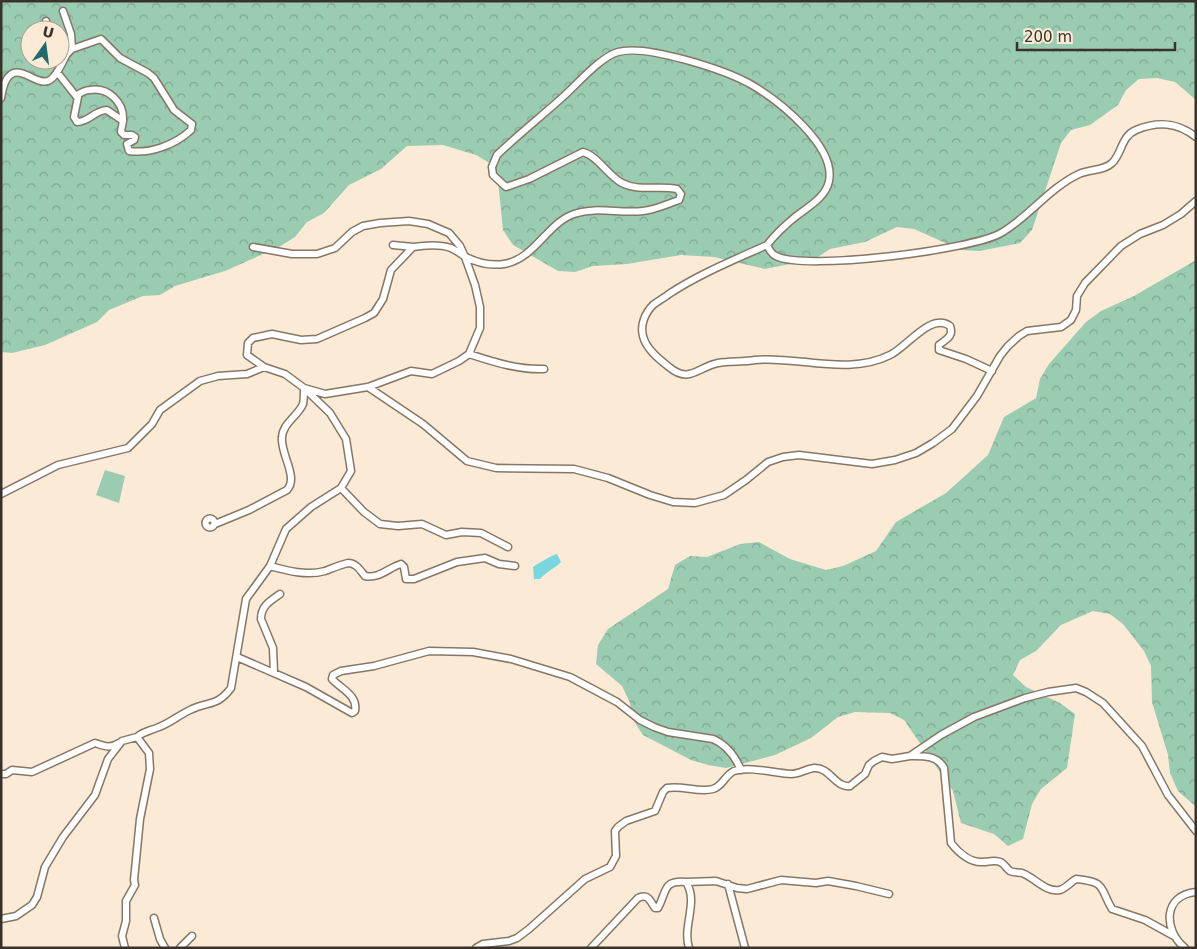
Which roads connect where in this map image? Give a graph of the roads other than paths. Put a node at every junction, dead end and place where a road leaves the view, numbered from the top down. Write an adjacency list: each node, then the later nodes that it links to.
1 (63, 11): 2 (street)
2 (66, 20)
3 (70, 51): 7 (street)
4 (57, 72): 5 (street); 6 (street)
5 (76, 96): 7 (street); 7 (street)
6 (1, 98)
7 (123, 121)
8 (1196, 137): 11 (street)
9 (1196, 201): 18 (street)
10 (393, 245): 13 (street)
11 (767, 245): 14 (street); 18 (street)
12 (253, 247): 14 (street)
13 (413, 247): 14 (street); 16 (street)
14 (466, 257): 15 (street)
15 (469, 354): 17 (street); 19 (street)
16 (264, 367): 20 (street); 22 (street)
17 (544, 369)
18 (992, 372): 19 (street)
19 (368, 387): 20 (street)
20 (304, 388): 21 (street); 23 (street)
21 (341, 488): 24 (street); 25 (street)
22 (2, 493)
23 (215, 524)
24 (508, 547)
25 (270, 566): 26 (street); 28 (street)
26 (515, 566)
27 (280, 594): 29 (street)
28 (237, 657): 29 (street); 30 (street)
29 (274, 673): 33 (street)
30 (137, 736): 31 (street); 44 (street)
31 (122, 741): 34 (street); 41 (street)
32 (910, 756): 33 (street); 35 (street); 43 (street)
33 (741, 770): 47 (street)
34 (1, 774)
35 (1196, 831)
36 (686, 882): 37 (street); 48 (street); 49 (street)
37 (728, 884): 39 (street); 50 (street)
38 (1196, 892): 43 (street)
39 (888, 894)
40 (154, 918): 45 (street)
41 (1, 919)
42 (192, 936): 46 (street)
43 (1174, 936): 51 (street)
44 (125, 948)
45 (165, 948)
46 (180, 948)
47 (476, 948)
48 (592, 948)
49 (689, 948)
50 (745, 948)
51 (1185, 948)

